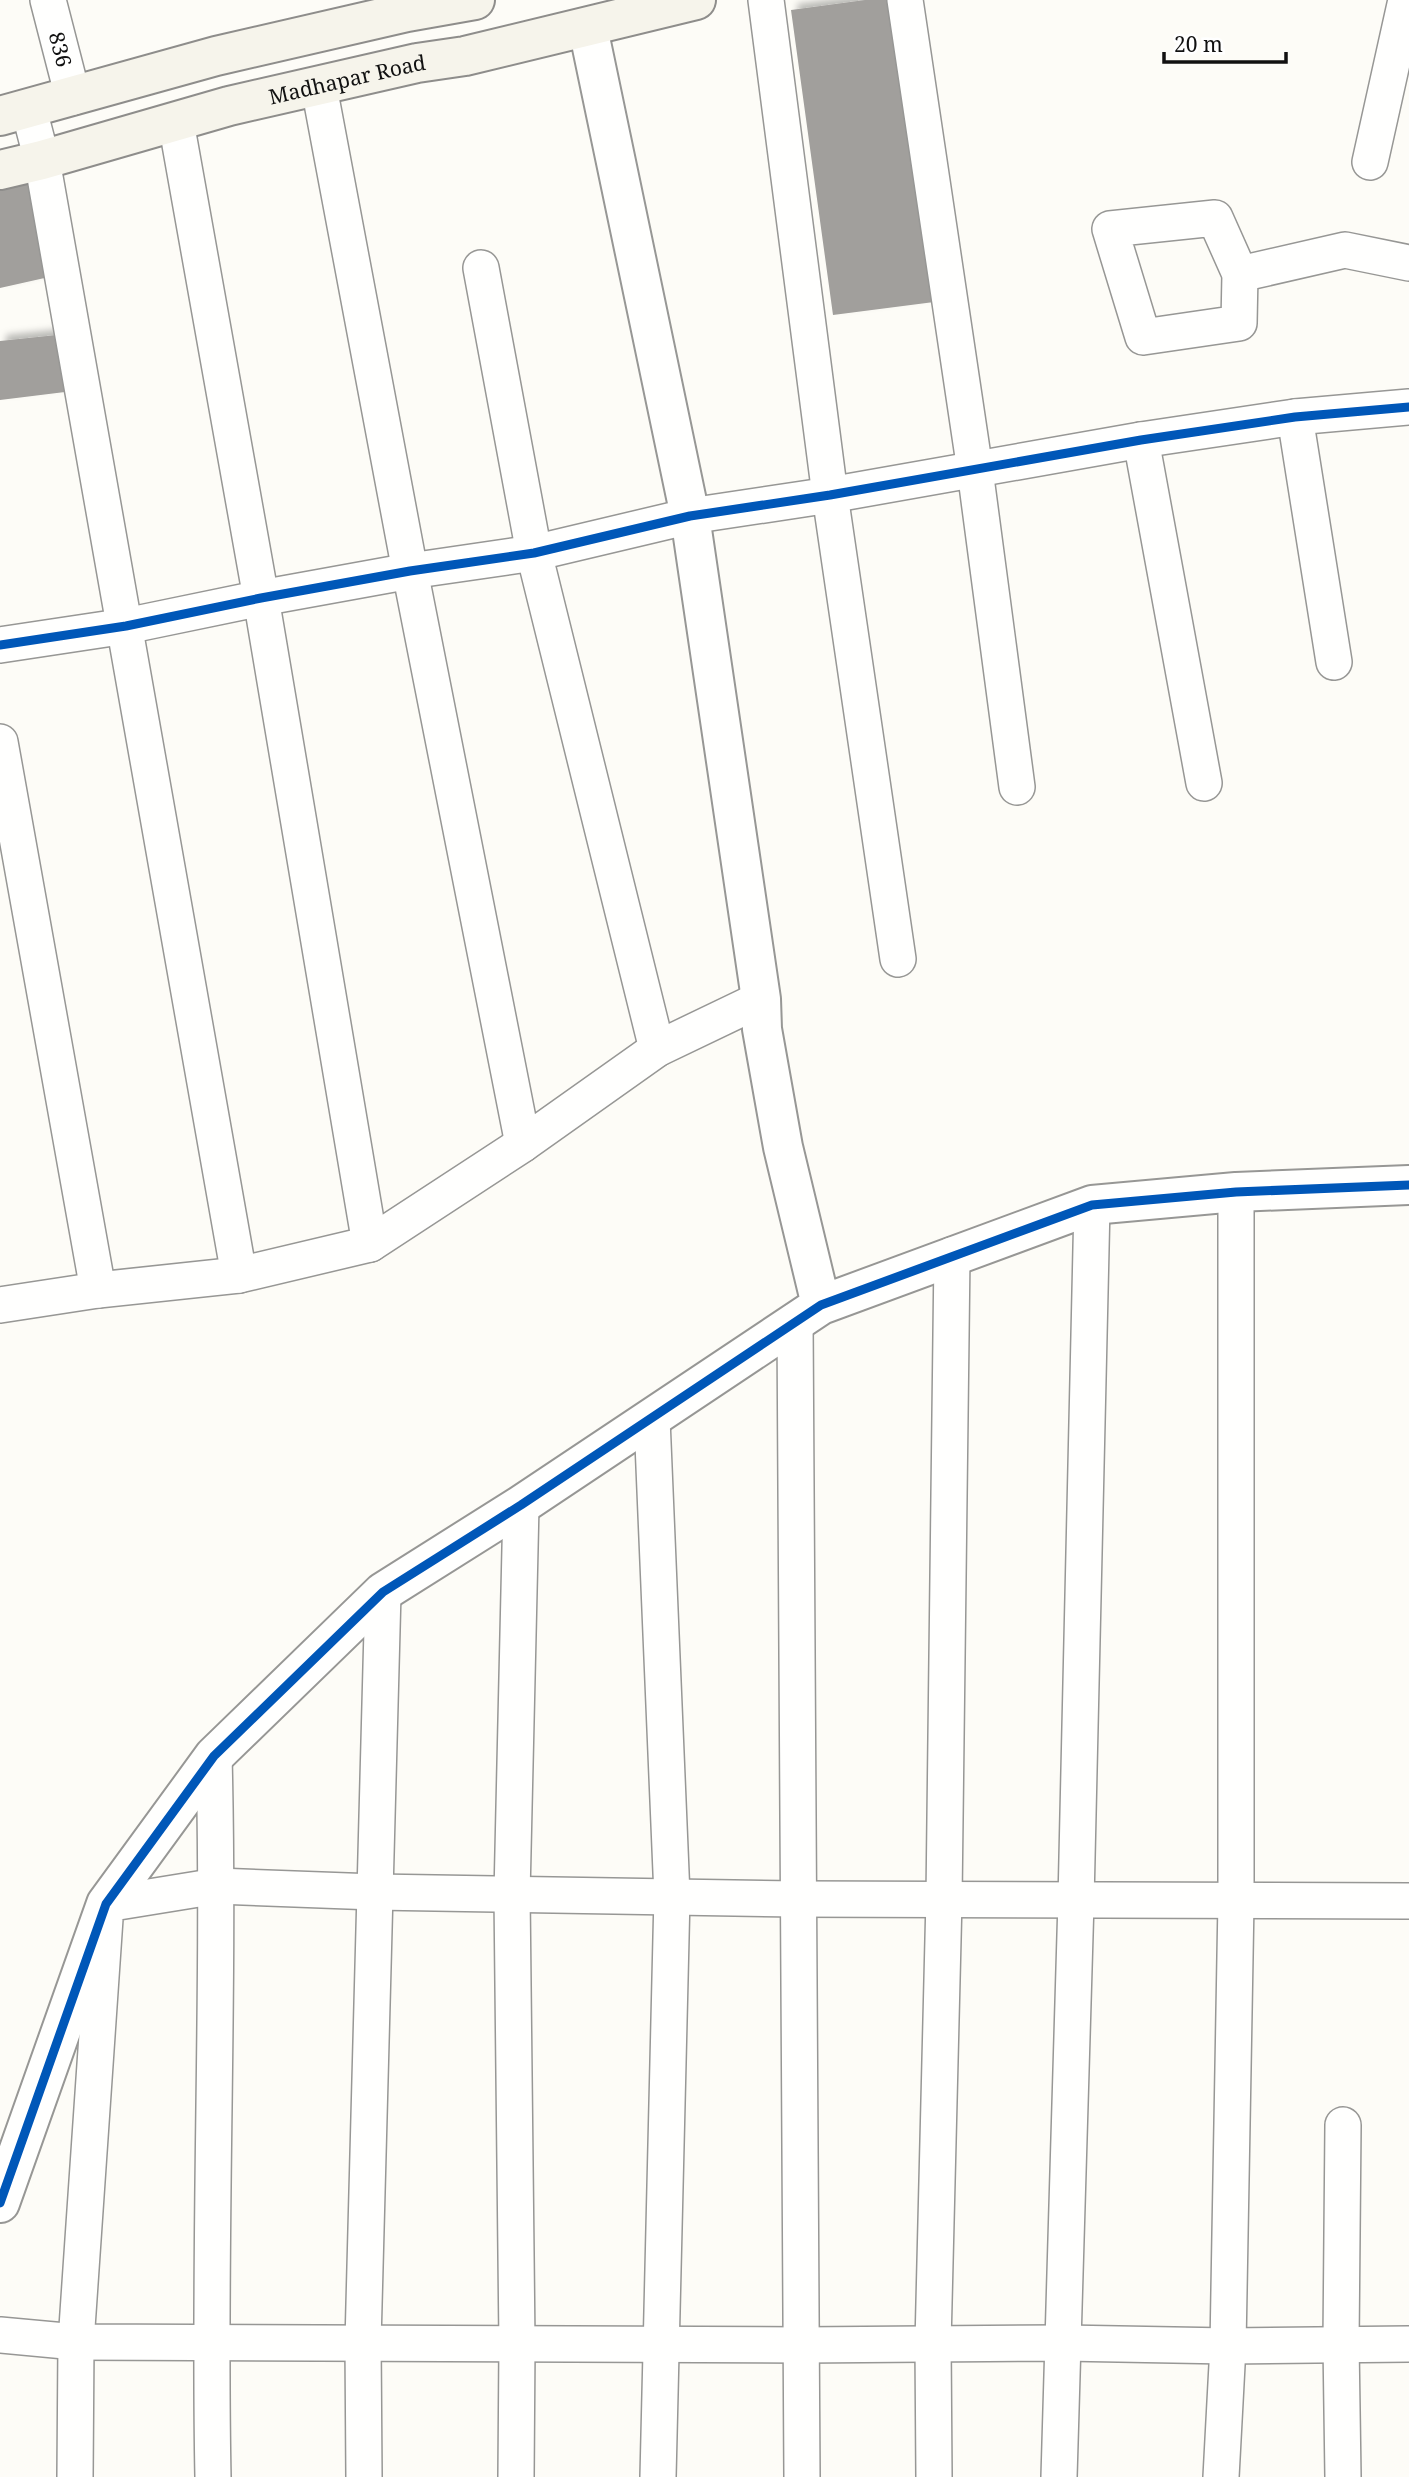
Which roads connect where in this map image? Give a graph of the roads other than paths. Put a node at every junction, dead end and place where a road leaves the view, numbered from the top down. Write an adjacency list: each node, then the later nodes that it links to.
1 (48, 0): 10 (street, 836)
2 (475, 0): 7 (main road)
3 (696, 0): 8 (main road, Madhapar Road)
4 (766, 0): 23 (street)
5 (905, 0): 22 (street)
6 (1406, 0): 14 (street)
7 (406, 6): 10 (main road)
8 (588, 28): 9 (main road, Madhapar Road); 24 (street)
9 (319, 87): 12 (main road, Madhapar Road); 26 (street)
10 (73, 97): 11 (main road)
11 (14, 113): 13 (street)
12 (176, 122): 13 (main road, Madhapar Road); 27 (street)
13 (42, 160): 15 (main road, Madhapar Road); 28 (street)
14 (1370, 162)
15 (0, 170)
16 (1409, 263): 18 (street)
17 (481, 268): 25 (street)
18 (1240, 274)
19 (1409, 407): 20 (street)
20 (1295, 417): 21 (street); 30 (street)
21 (1141, 440): 22 (street); 32 (street)
22 (975, 470): 23 (street); 33 (street)
23 (830, 495): 24 (street); 34 (street)
24 (690, 516): 25 (street); 35 (street)
25 (534, 553): 26 (street); 36 (street)
26 (410, 571): 27 (street); 37 (street)
27 (261, 598): 28 (street); 41 (street)
28 (126, 626): 29 (street); 43 (street)
29 (0, 645)
30 (1334, 662)
31 (0, 742): 44 (street)
32 (1204, 783)
33 (1017, 787)
34 (898, 959)
35 (761, 1014): 36 (street); 46 (street)
36 (657, 1049): 37 (street)
37 (523, 1144): 41 (street)
38 (1409, 1185): 39 (street)
39 (1237, 1192): 40 (street); 58 (street)
40 (1092, 1205): 42 (street); 57 (street)
41 (370, 1244): 43 (street)
42 (952, 1255): 46 (street); 56 (street)
43 (239, 1275): 44 (street)
44 (98, 1290): 45 (street)
45 (0, 1306)
46 (808, 1313): 47 (street); 55 (street)
47 (652, 1419): 48 (street); 54 (street)
48 (521, 1505): 49 (street); 53 (street)
49 (383, 1592): 50 (street); 52 (street)
50 (214, 1756): 51 (street); 60 (street)
51 (217, 1886): 52 (street); 60 (street); 65 (street)
52 (375, 1892): 53 (street); 66 (street)
53 (512, 1894): 54 (street); 72 (street)
54 (672, 1896): 55 (street); 67 (street)
55 (797, 1899): 56 (street); 73 (street)
56 (944, 1899): 57 (street); 68 (street)
57 (1076, 1901): 58 (street); 69 (street)
58 (1236, 1901): 59 (street); 74 (street)
59 (1409, 1901)
60 (106, 1904): 62 (street); 64 (street)
61 (1343, 2125): 70 (street)
62 (0, 2203)
63 (0, 2334): 64 (street)
64 (76, 2342): 65 (street); 75 (street)
65 (210, 2342): 66 (street); 76 (street)
66 (363, 2342): 72 (street); 77 (street)
67 (659, 2343): 72 (street); 73 (street); 79 (street)
68 (933, 2343): 69 (street); 73 (street); 81 (street)
69 (1064, 2343): 74 (street); 82 (street)
70 (1341, 2343): 71 (street); 74 (street); 84 (street)
71 (1409, 2343)
72 (517, 2344): 78 (street)
73 (802, 2345): 80 (street)
74 (1228, 2346): 83 (street)
75 (75, 2477)
76 (213, 2477)
77 (364, 2477)
78 (516, 2477)
79 (657, 2477)
80 (802, 2477)
81 (934, 2477)
82 (1059, 2477)
83 (1221, 2477)
84 (1343, 2477)

